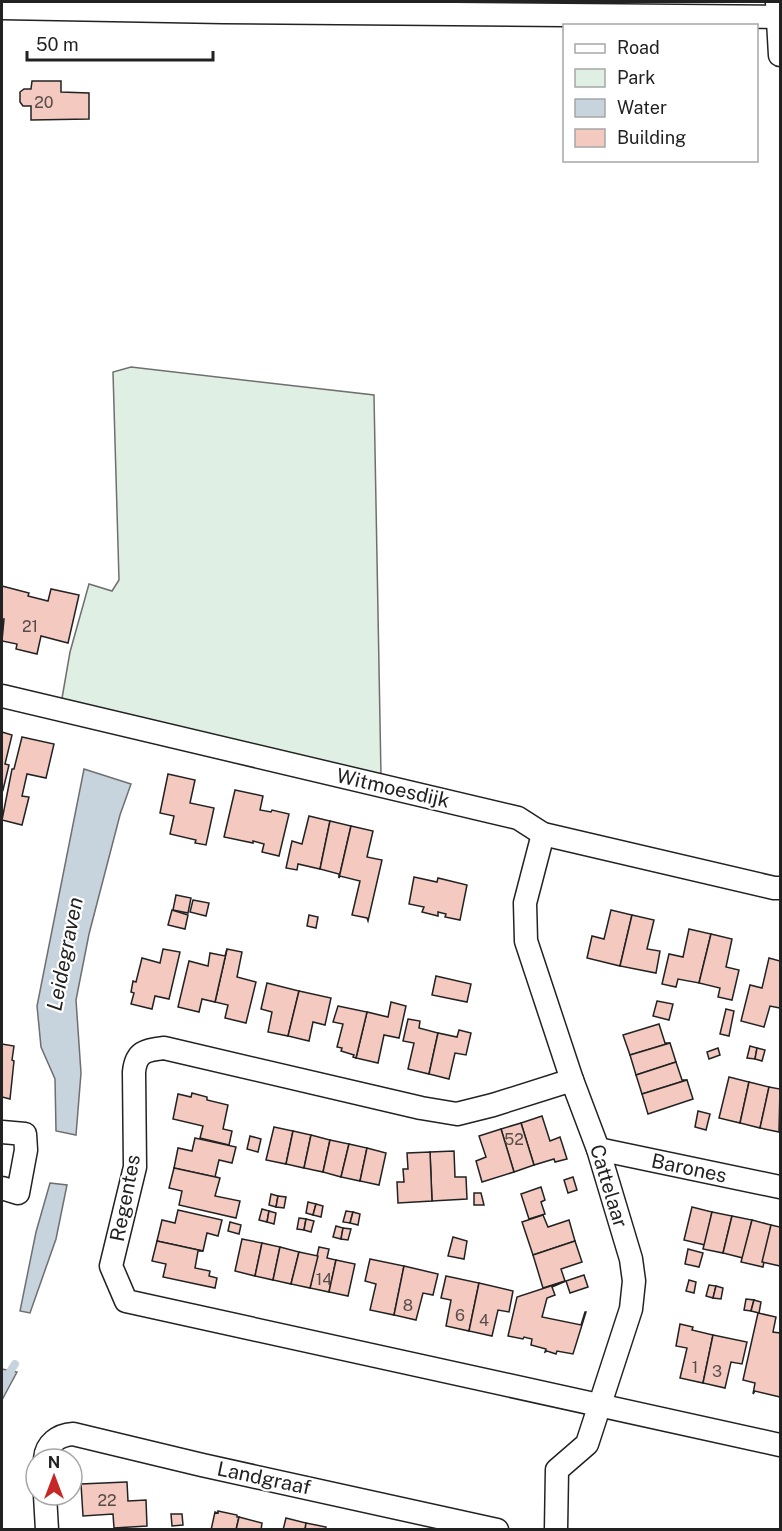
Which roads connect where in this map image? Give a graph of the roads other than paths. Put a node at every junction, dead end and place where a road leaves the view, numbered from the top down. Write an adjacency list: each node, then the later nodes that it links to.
1 (2, 8): 2 (street)
2 (779, 12): 3 (street)
3 (780, 55)
4 (2, 696): 5 (street, Witmoesdijk)
5 (543, 834): 6 (street, Witmoesdijk); 7 (street, Cattelaar)
6 (780, 888)
7 (572, 1080): 9 (street, Cattelaar); 12 (street, Regentes)
8 (2, 1132): 11 (street)
9 (598, 1149): 10 (street, Barones); 12 (street, Cattelaar)
10 (780, 1187)
11 (2, 1188)
12 (599, 1406): 13 (street); 18 (street, Cattelaar)
13 (780, 1445)
14 (50, 1447): 17 (street, Landgraaf)
15 (46, 1507): 16 (street)
16 (47, 1530)
17 (496, 1530)
18 (556, 1530)

